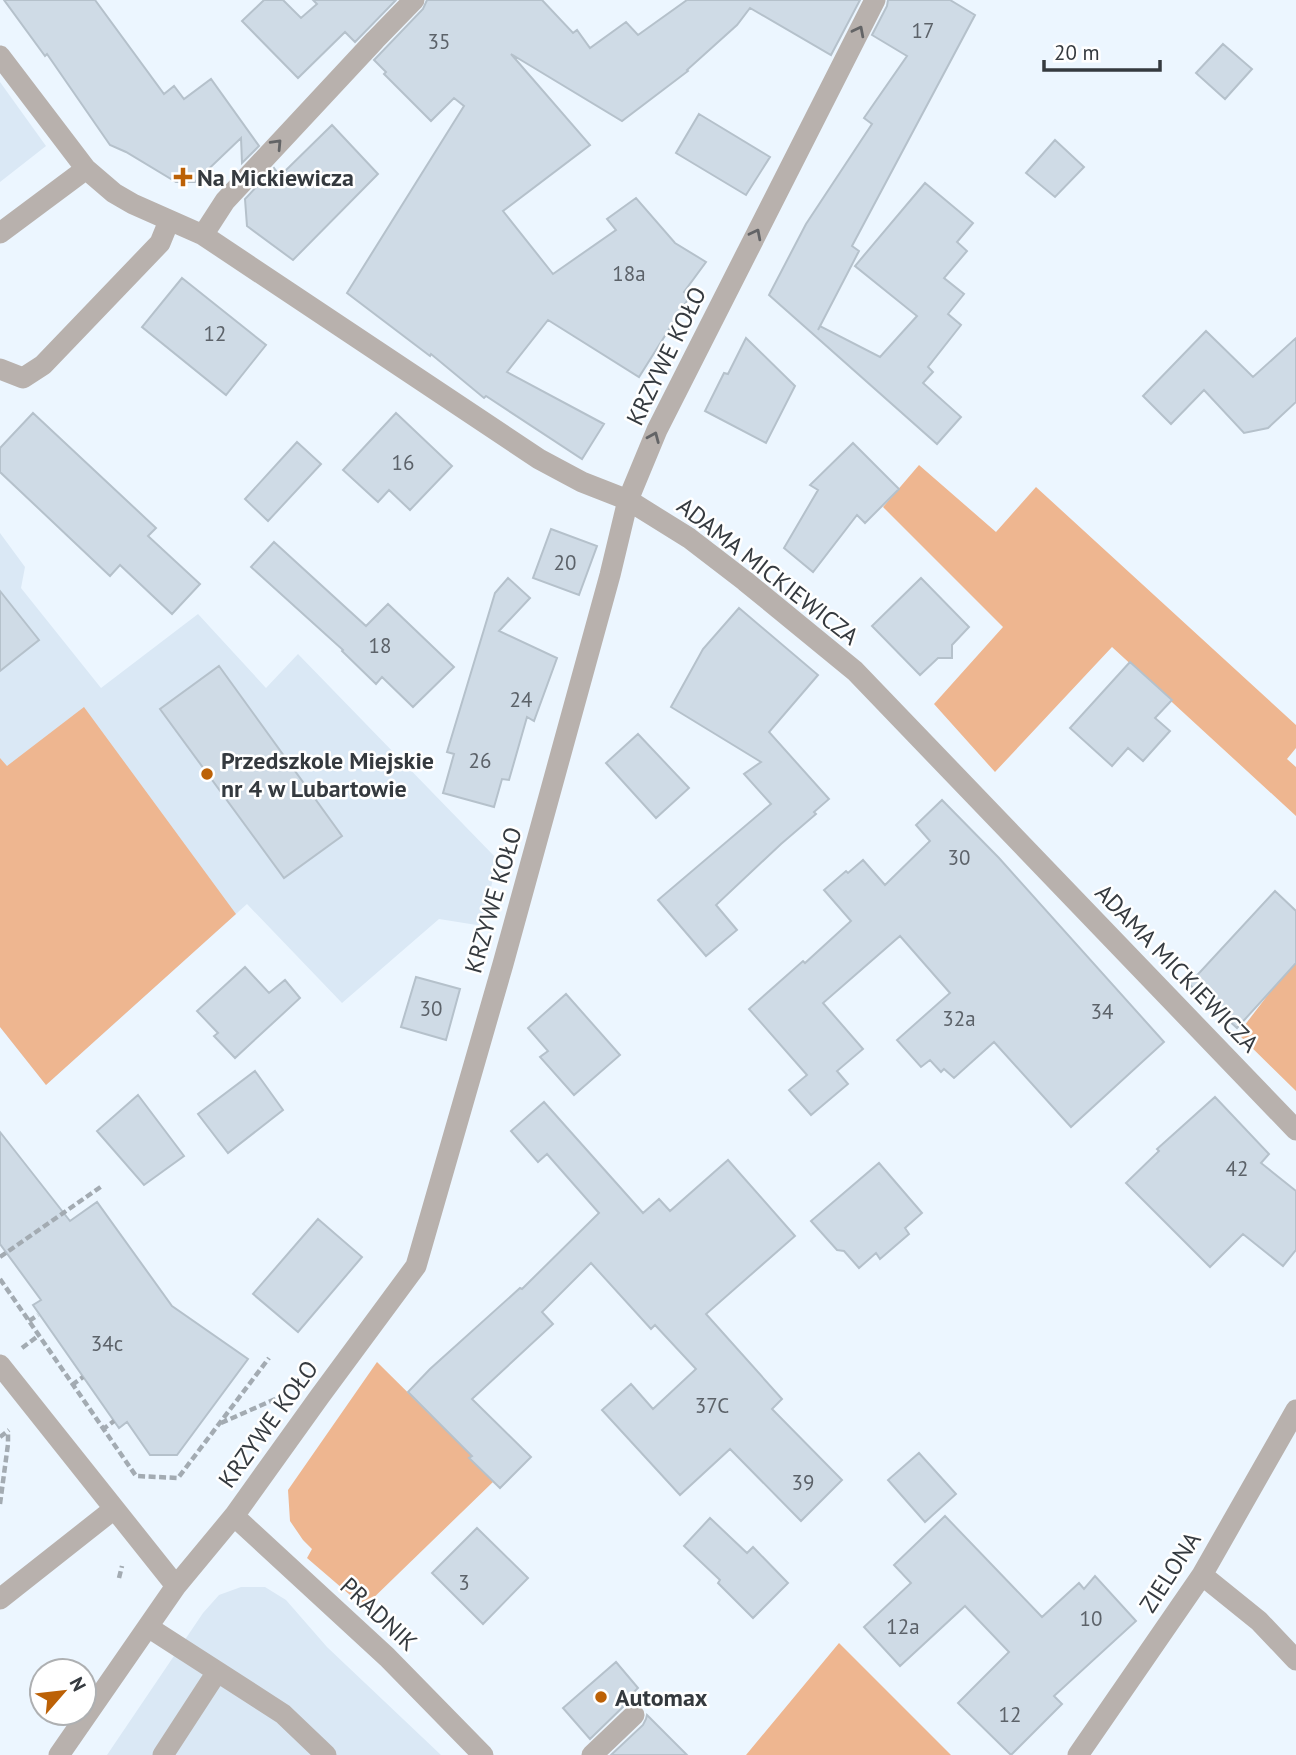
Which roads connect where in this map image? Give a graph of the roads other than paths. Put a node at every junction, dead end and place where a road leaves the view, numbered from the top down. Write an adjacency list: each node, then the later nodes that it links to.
1 (414, 0): 7 (street, one-way to 1)
2 (875, 0): 9 (street, KRZYWE KOŁO, one-way to 2)
3 (0, 56): 4 (street, ADAMA MICKIEWICZA)
4 (86, 169): 5 (street, ADAMA MICKIEWICZA); 6 (street)
5 (169, 220): 7 (street, ADAMA MICKIEWICZA); 8 (street)
6 (0, 233)
7 (203, 234): 9 (street, ADAMA MICKIEWICZA)
8 (0, 369)
9 (628, 500): 10 (street, ADAMA MICKIEWICZA); 14 (street, KRZYWE KOŁO)
10 (1296, 1130)
11 (0, 1366): 13 (street)
12 (1296, 1410): 15 (street, ZIELONA)
13 (114, 1509): 16 (street); 17 (street)
14 (234, 1516): 16 (street, KRZYWE KOŁO); 25 (street, PRADNIK)
15 (1202, 1575): 19 (street); 27 (street, ZIELONA)
16 (176, 1586): 18 (street, KRZYWE KOŁO)
17 (0, 1599)
18 (148, 1627): 20 (street); 22 (street, KRZYWE KOŁO)
19 (1296, 1660)
20 (217, 1672): 23 (street); 24 (street)
21 (634, 1715): 26 (street)
22 (59, 1755)
23 (163, 1755)
24 (326, 1755)
25 (483, 1755)
26 (592, 1755)
27 (1078, 1755)

